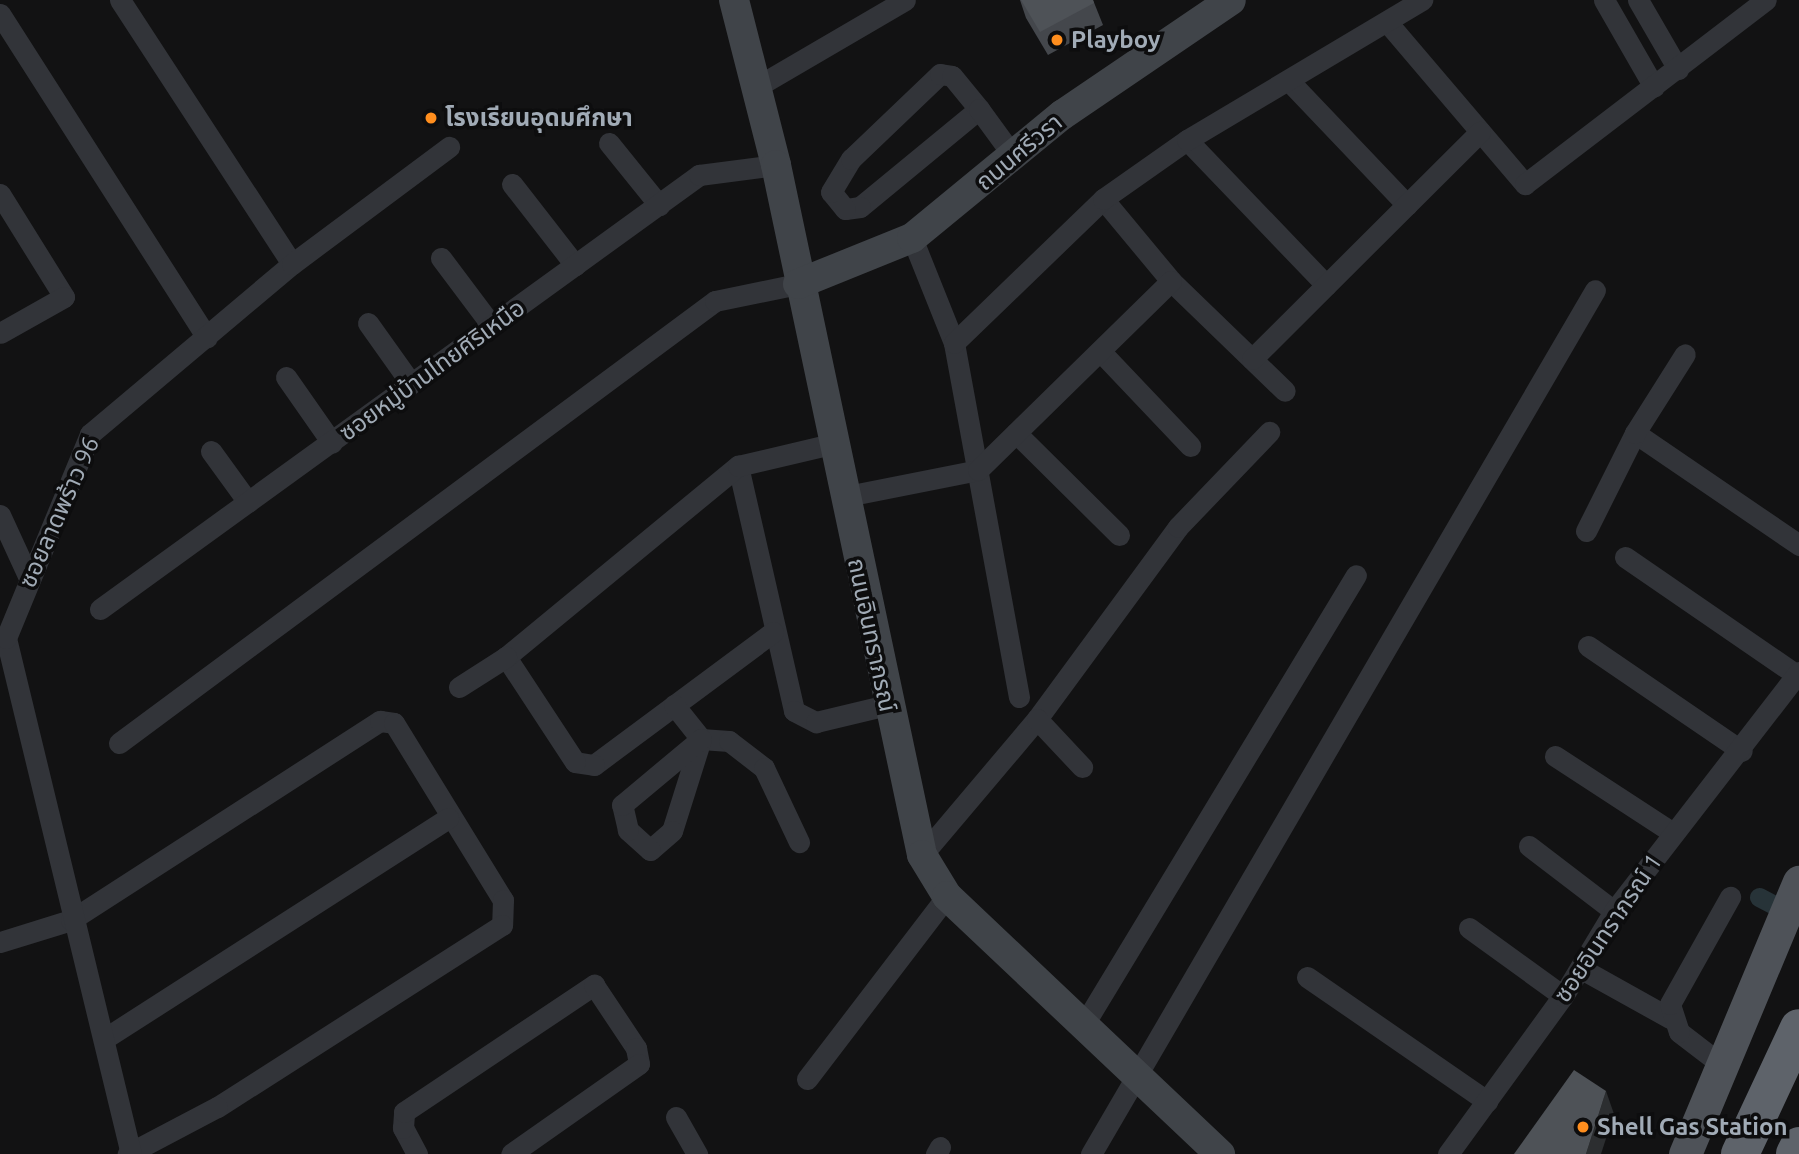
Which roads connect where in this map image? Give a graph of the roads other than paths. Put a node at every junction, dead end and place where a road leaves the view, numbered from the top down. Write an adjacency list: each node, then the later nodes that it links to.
1 (120, 0): 29 (street)
2 (734, 0): 13 (street, ถนนอินทราภรณ์)
3 (905, 0): 13 (street)
4 (1231, 0): 20 (street, ถนนศรีวรา)
5 (1422, 0): 10 (street)
6 (1604, 0): 14 (street)
7 (1638, 0): 11 (street)
8 (1766, 0): 11 (street)
9 (0, 14): 38 (street)
10 (1387, 22): 12 (street); 16 (street)
11 (1678, 69): 14 (street)
12 (1289, 81): 17 (street); 26 (street)
13 (758, 86): 21 (street, ถนนอินทราภรณ์)
14 (1654, 87): 16 (street)
15 (979, 109): 15 (street); 20 (street)
16 (1480, 132): 26 (street)
17 (1186, 140): 24 (street); 33 (street)
18 (610, 143): 25 (street)
19 (449, 147): 29 (street, ซอยลาดพร้าว 96)
20 (1014, 157): 27 (street, ถนนศรีวรา)
21 (776, 165): 25 (street, ซอยหมู่บ้านไทยศิริเหนือ); 32 (street, ถนนอินทราภรณ์)
22 (512, 184): 30 (street)
23 (0, 194): 37 (street)
24 (1103, 199): 31 (street); 39 (street)
25 (659, 205): 30 (street, ซอยหมู่บ้านไทยศิริเหนือ)
26 (1407, 205): 33 (street)
27 (912, 238): 32 (street, ถนนศรีวรา); 39 (street)
28 (441, 258): 36 (street)
29 (292, 264): 38 (street, ซอยลาดพร้าว 96)
30 (575, 265): 36 (street, ซอยหมู่บ้านไทยศิริเหนือ)
31 (1171, 281): 40 (street); 42 (street)
32 (797, 284): 50 (street, ถนนอินทราภรณ์); 75 (street)
33 (1326, 285): 42 (street)
34 (1595, 290): 100 (street)
35 (368, 323): 44 (street)
36 (492, 326): 44 (street, ซอยหมู่บ้านไทยศิริเหนือ)
37 (0, 333)
38 (207, 338): 63 (street, ซอยลาดพร้าว 96)
39 (954, 344): 54 (street)
40 (1100, 351): 47 (street); 51 (street)
41 (1685, 354): 48 (street)
42 (1252, 359): 45 (street)
43 (286, 377): 49 (street)
44 (410, 382): 49 (street, ซอยหมู่บ้านไทยศิริเหนือ)
45 (1285, 391)
46 (1269, 432): 73 (street)
47 (1016, 433): 54 (street); 59 (street)
48 (1635, 433): 58 (street); 60 (street)
49 (332, 443): 56 (street, ซอยหมู่บ้านไทยศิริเหนือ)
50 (831, 443): 53 (street); 55 (street, ถนนอินทราภรณ์)
51 (1189, 446)
52 (211, 451): 56 (street)
53 (738, 466): 65 (street); 67 (street)
54 (978, 470): 55 (street); 70 (street)
55 (842, 496): 72 (street, ถนนอินทราภรณ์)
56 (248, 502): 64 (street, ซอยหมู่บ้านไทยศิริเหนือ)
57 (0, 515): 63 (street)
58 (1586, 531)
59 (1119, 535)
60 (1799, 545)
61 (1625, 557): 68 (street)
62 (1356, 575): 95 (street)
63 (29, 578): 88 (street, ซอยลาดพร้าว 96)
64 (100, 609)
65 (773, 632): 71 (street); 72 (street)
66 (1588, 646): 76 (street)
67 (506, 657): 69 (street); 71 (street)
68 (1798, 673): 76 (street, ซอยอินทราภรณ์ 1)
69 (459, 688)
70 (1019, 697)
71 (674, 705): 74 (street)
72 (887, 705): 83 (street, ถนนอินทราภรณ์)
73 (1037, 719): 78 (street); 83 (street)
74 (701, 739): 74 (street); 81 (street)
75 (118, 743)
76 (1742, 751): 80 (street, ซอยอินทราภรณ์ 1)
77 (1555, 756): 80 (street)
78 (1083, 767)
79 (449, 818): 88 (street); 97 (street); 104 (street)
80 (1673, 833): 87 (street, ซอยอินทราภรณ์ 1)
81 (800, 842)
82 (1529, 846): 87 (street)
83 (922, 855): 84 (street, ถนนอินทราภรณ์)
84 (947, 896): 95 (street, ถนนอินทราภรณ์); 99 (street)
85 (1730, 897): 94 (street)
86 (1791, 900): 98 (main road)
87 (1614, 911): 91 (street, ซอยอินทราภรณ์ 1)
88 (71, 920): 90 (street); 97 (street, ซอยลาดพร้าว 96)
89 (1469, 928): 93 (street)
90 (0, 942)
91 (1580, 968): 93 (street, ซอยอินทราภรณ์ 1); 94 (street)
92 (1307, 977): 101 (street)
93 (1563, 996): 101 (street, ซอยอินทราภรณ์ 1)
94 (1670, 1018): 98 (street)
95 (1083, 1026): 100 (street, ถนนอินทราภรณ์)
96 (1799, 1028): 112 (highway)
97 (104, 1039): 104 (street, ซอยลาดพร้าว 96)
98 (1722, 1065): 111 (main road)
99 (807, 1079)
100 (1138, 1079): 108 (street); 109 (street, ถนนอินทราภรณ์)
101 (1487, 1101): 110 (street, ซอยอินทราภรณ์ 1)
102 (676, 1117): 107 (street)
103 (1799, 1146): 113 (highway)
104 (130, 1154)
105 (418, 1154): 106 (street)
106 (512, 1154)
107 (696, 1154)
108 (1091, 1154)
109 (1220, 1154)
110 (1448, 1154)
111 (1685, 1154)
112 (1740, 1154)
113 (1795, 1154)

